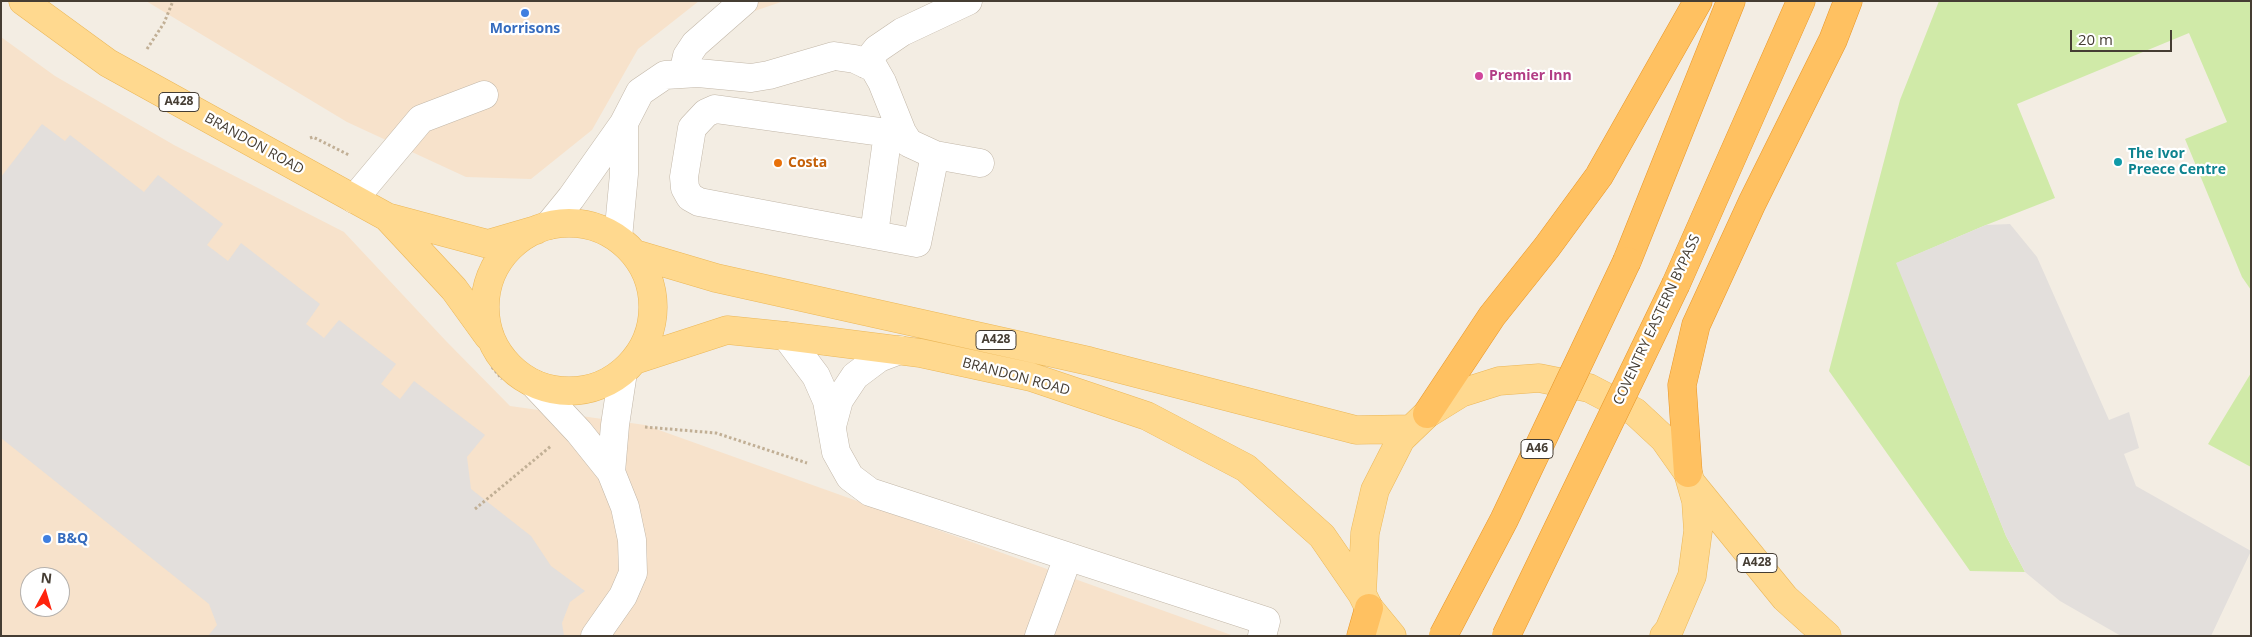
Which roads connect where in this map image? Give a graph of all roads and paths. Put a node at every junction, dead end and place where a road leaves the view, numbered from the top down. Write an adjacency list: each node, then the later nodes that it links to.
1 (23, 1): 17 (main road, BRANDON ROAD / A428)
2 (173, 1): 9 (path)
3 (744, 1): 11 (street)
4 (968, 1): 10 (street)
5 (1698, 1): 27 (highway)
6 (1731, 1): 40 (highway, A46, bridge)
7 (1801, 1): 41 (highway, COVENTRY EASTERN BYPASS, bridge)
8 (1848, 1): 31 (highway)
9 (164, 23)
10 (866, 64): 11 (street); 14 (street)
11 (683, 74): 13 (street)
12 (484, 95): 17 (street)
13 (624, 123): 19 (street); 21 (street)
14 (895, 133): 15 (street); 20 (street); 20 (street)
15 (935, 155): 16 (street); 20 (street)
16 (980, 163)
17 (354, 198): 18 (main road, BRANDON ROAD / A428)
18 (387, 218): 19 (main road, BRANDON ROAD / A428); 23 (main road, BRANDON ROAD / A428)
19 (543, 228): 21 (main road); 23 (main road)
20 (874, 234)
21 (627, 246): 25 (main road); 27 (main road, A428)
22 (786, 336): 24 (main road, BRANDON ROAD / A428); 25 (main road, BRANDON ROAD / A428); 28 (street)
23 (493, 344): 26 (main road)
24 (900, 350): 28 (street); 34 (main road, BRANDON ROAD / A428)
25 (629, 366): 26 (main road); 30 (street)
26 (534, 384): 30 (street)
27 (1419, 421): 31 (main road); 34 (main road)
28 (832, 426): 33 (street)
29 (552, 446): 32 (path)
30 (611, 472): 35 (street)
31 (1690, 478): 42 (main road); 43 (main road, A428)
32 (475, 508)
33 (1068, 556): 36 (street); 37 (street)
34 (1366, 601): 38 (highway); 39 (main road, BRANDON ROAD)
35 (595, 636)
36 (1039, 636)
37 (1262, 636)
38 (1361, 636)
39 (1392, 636)
40 (1443, 636)
41 (1506, 636)
42 (1664, 636)
43 (1827, 636)

